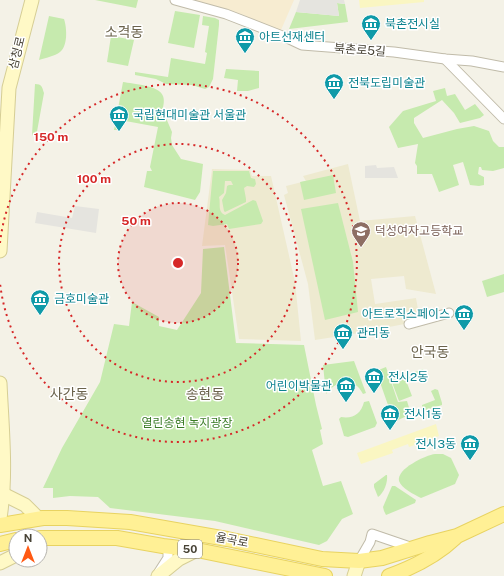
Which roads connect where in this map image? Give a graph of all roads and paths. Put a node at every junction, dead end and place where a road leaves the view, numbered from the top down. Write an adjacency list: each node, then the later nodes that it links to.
1 (26, 0): 6 (street, 삼청로)
2 (32, 0): 8 (street, 삼청로)
3 (175, 0): 4 (street, 북촌로5길)
4 (446, 59): 5 (street, 북촌로5길); 7 (street)
5 (504, 66)
6 (0, 113)
7 (504, 118)
8 (0, 251)
9 (449, 313): 10 (street)
10 (409, 324)
11 (0, 383): 12 (street)
12 (3, 494): 14 (street); 15 (street)
13 (504, 514): 17 (main road, 율곡로)
14 (0, 518)
15 (38, 518): 16 (main road, 율곡로); 22 (main road, 율곡로)
16 (0, 525)
17 (457, 536): 20 (main road, 율곡로); 27 (main road, 율곡로)
18 (48, 538): 19 (main road, 율곡로 / 50)
19 (163, 546): 21 (main road, 율곡로 / 50); 24 (street)
20 (414, 548): 22 (main road, 율곡로); 22 (street)
21 (197, 550): 23 (main road, 율곡로 / 50); 24 (street)
22 (360, 561): 26 (street)
23 (292, 572): 25 (main road, 율곡로 / 50)
24 (158, 576)
25 (325, 576)
26 (354, 576)
27 (389, 576)

